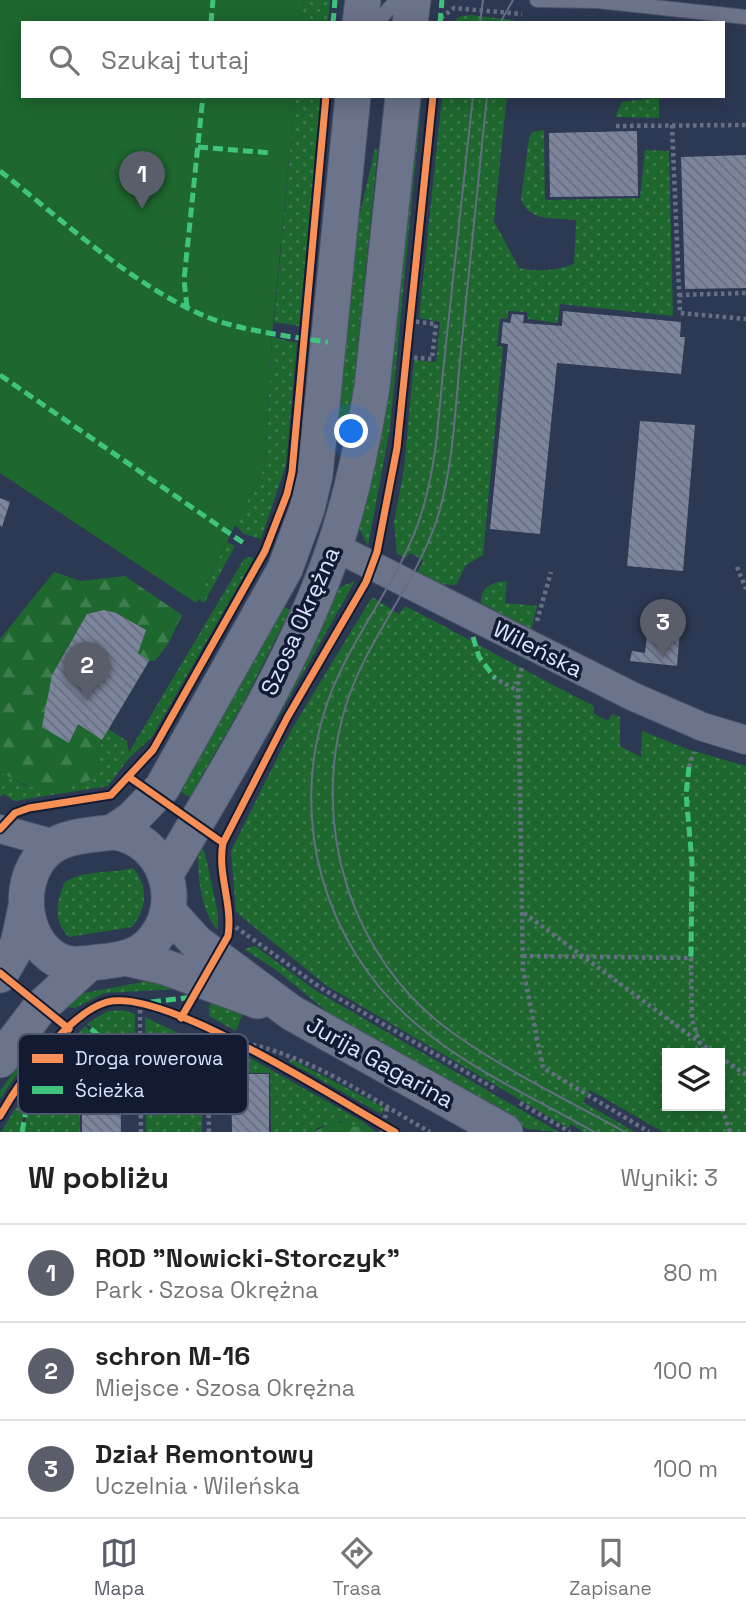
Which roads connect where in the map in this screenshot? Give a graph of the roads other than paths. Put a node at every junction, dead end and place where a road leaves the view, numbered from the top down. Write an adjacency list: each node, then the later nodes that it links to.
1 (363, 0): 6 (street)
2 (397, 0): 7 (lane)
3 (413, 0): 8 (street)
4 (537, 0): 5 (lane)
5 (746, 17)
6 (360, 21)
7 (378, 21)
8 (411, 21)
9 (353, 98): 13 (street, Szosa Okrężna)
10 (403, 98): 11 (street, Szosa Okrężna)
11 (335, 547): 12 (street, Wileńska); 16 (street, Szosa Okrężna)
12 (746, 740)
13 (104, 834): 14 (street); 16 (street)
14 (55, 844): 15 (street); 15 (street)
15 (33, 870): 17 (street)
16 (166, 874): 18 (street)
17 (26, 904): 20 (street); 21 (street)
18 (168, 911): 19 (street); 22 (street, Jurija Gagarina)
19 (125, 958): 20 (street); 22 (street, Jurija Gagarina)
20 (87, 965): 23 (street)
21 (0, 975)
22 (292, 1013): 26 (street, Jurija Gagarina)
23 (20, 1034)
24 (18, 1036): 25 (street)
25 (0, 1060)
26 (505, 1132)

